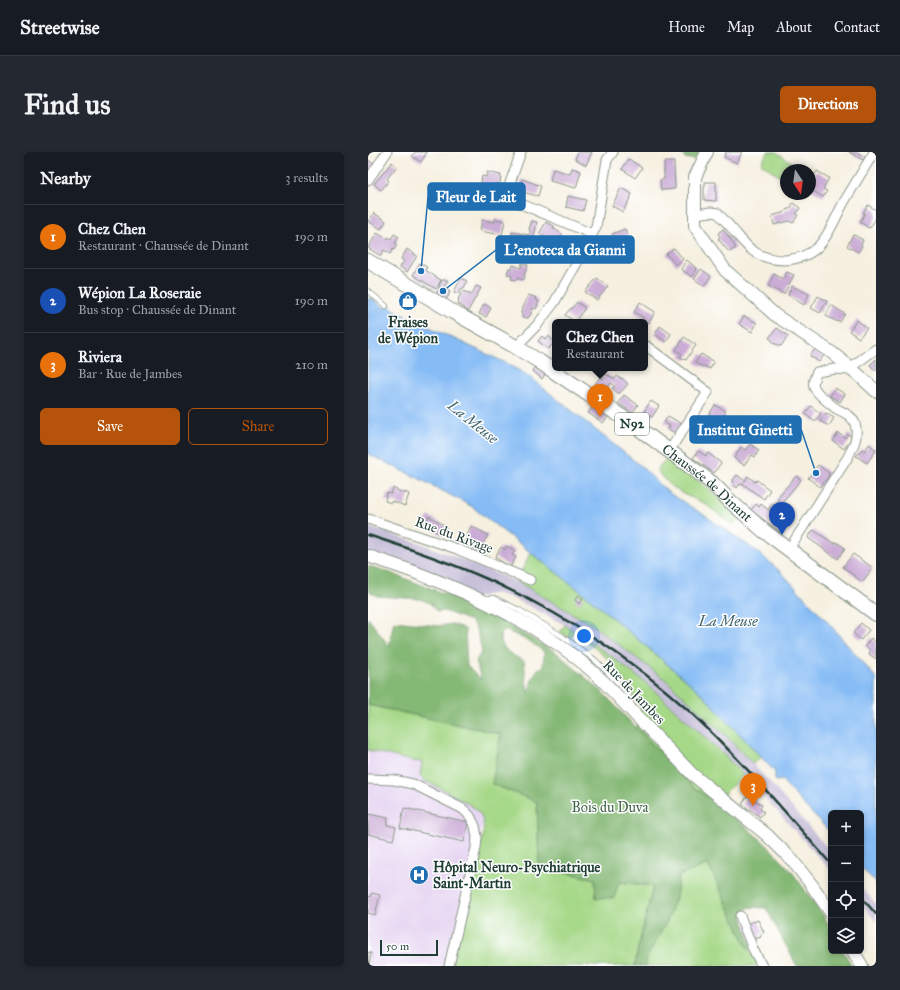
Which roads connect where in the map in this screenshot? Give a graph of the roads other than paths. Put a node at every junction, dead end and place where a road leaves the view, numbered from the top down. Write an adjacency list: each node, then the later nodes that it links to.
1 (387, 152): 6 (street)
2 (521, 152): 8 (street)
3 (613, 152): 8 (street)
4 (707, 152): 7 (main road)
5 (874, 152): 7 (street)
6 (368, 180)
7 (695, 214): 15 (main road)
8 (592, 234): 13 (street)
9 (368, 262): 13 (main road, Chaussée de Dinant / N92)
10 (368, 291): 11 (lane)
11 (386, 306)
12 (648, 346): 19 (street)
13 (516, 347): 16 (main road, Chaussée de Dinant / N92)
14 (876, 349): 15 (street)
15 (852, 368): 18 (main road); 21 (street)
16 (552, 370)
17 (553, 371): 19 (main road, Chaussée de Dinant / N92)
18 (876, 391)
19 (669, 451): 21 (main road, Chaussée de Dinant / N92)
20 (368, 519): 23 (street, Rue du Rivage)
21 (789, 549): 24 (main road, Chaussée de Dinant / N92)
22 (368, 556): 26 (main road, Rue de Jambes)
23 (530, 580)
24 (876, 614)
25 (368, 779): 29 (street)
26 (828, 908)
27 (740, 916): 30 (street)
28 (855, 954): 31 (main road)
29 (449, 966)
30 (762, 966)
31 (862, 966)

